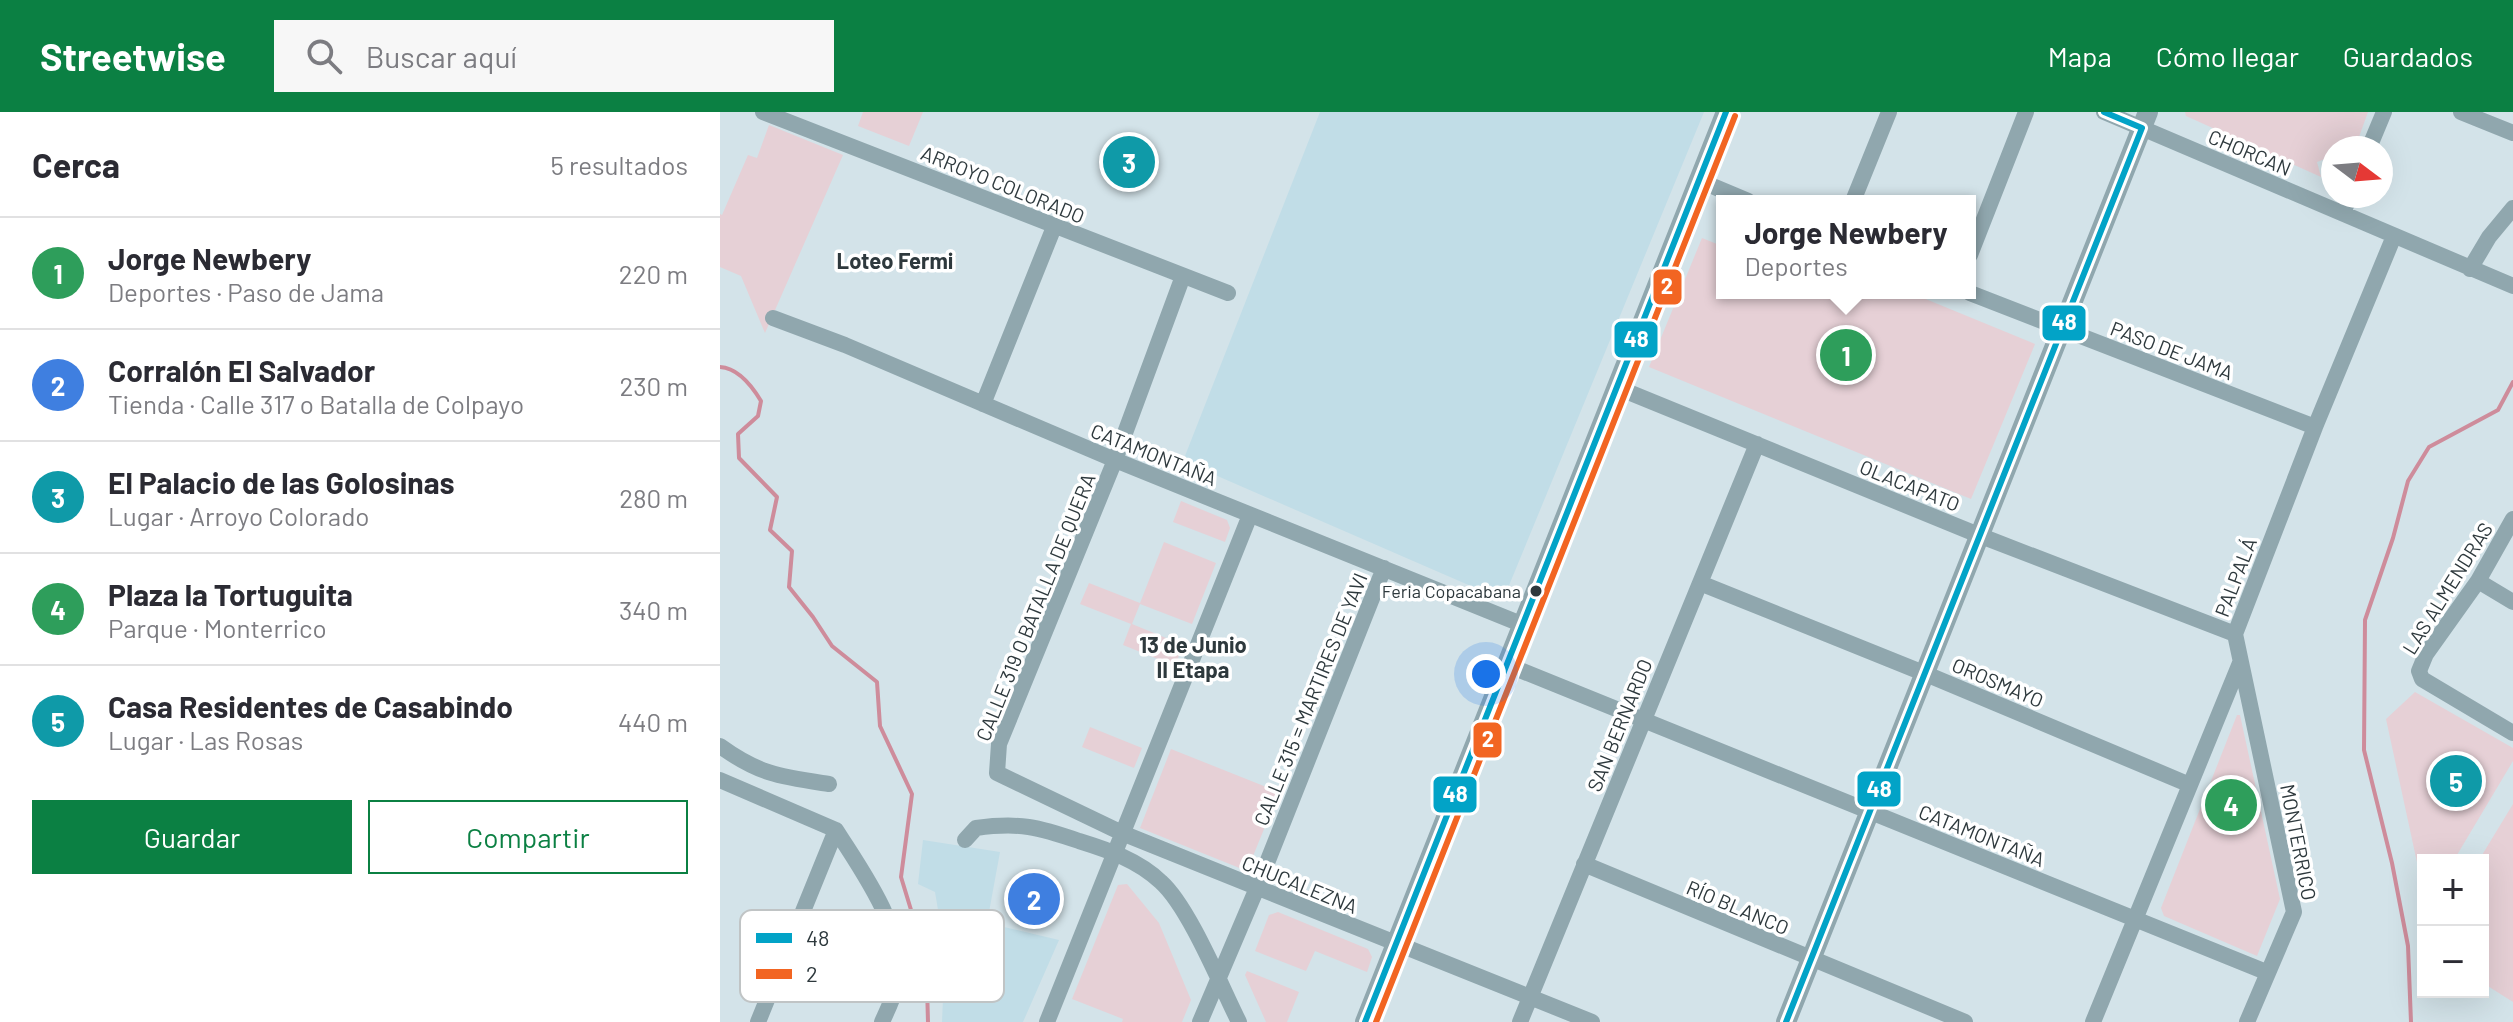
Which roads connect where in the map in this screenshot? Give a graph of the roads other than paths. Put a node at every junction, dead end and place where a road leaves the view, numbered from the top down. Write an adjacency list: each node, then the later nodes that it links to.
1 (763, 112): 8 (street, ARROYO COLORADO)
2 (1726, 112): 12 (street)
3 (1889, 112): 14 (street)
4 (2026, 112): 20 (street)
5 (2104, 112): 9 (street, CHORCAN)
6 (2384, 112): 11 (street)
7 (2461, 112): 10 (street)
8 (796, 118): 18 (street, ARROYO COLORADO)
9 (2145, 120): 17 (street, CHORCAN); 27 (street)
10 (2513, 133)
11 (2374, 136)
12 (1698, 180): 13 (street); 28 (street)
13 (1734, 195)
14 (1855, 195)
15 (2345, 208): 17 (street)
16 (2513, 208): 21 (street)
17 (2343, 213): 19 (street, CHORCAN)
18 (1054, 227): 22 (street, ARROYO COLORADO); 29 (street)
19 (2394, 236): 21 (street, CHORCAN); 30 (street, PALPALÁ)
20 (1976, 240)
21 (2470, 269): 23 (street, CHORCAN)
22 (1183, 276): 24 (street, ARROYO COLORADO); 32 (street, CALLE 319 O BATALLA DE QUERA)
23 (2513, 286)
24 (1228, 293)
25 (1976, 295): 27 (street, PASO DE JAMA)
26 (773, 318): 29 (street, CATAMONTAÑA)
27 (2063, 329): 30 (street, PASO DE JAMA); 35 (street)
28 (1616, 387): 31 (street, OLACAPATO); 40 (street)
29 (983, 404): 32 (street, CATAMONTAÑA)
30 (2315, 427): 41 (street, PALPALÁ)
31 (1757, 444): 35 (street, OLACAPATO); 38 (street, SAN BERNARDO)
32 (1115, 460): 33 (street, CATAMONTAÑA); 48 (street, CALLE 319 O BATALLA DE QUERA)
33 (1250, 515): 36 (street, CATAMONTAÑA); 54 (street)
34 (2513, 519): 37 (street, LAS ALMENDRAS)
35 (1981, 536): 41 (street, OLACAPATO); 44 (street)
36 (1384, 568): 40 (street, CATAMONTAÑA); 58 (street, CALLE 315 = MARTIRES DE YAVI)
37 (2478, 581): 39 (street); 46 (street, LAS ALMENDRAS)
38 (1700, 583): 44 (street, OROSMAYO); 45 (street, SAN BERNARDO)
39 (2513, 602)
40 (1521, 624): 43 (street)
41 (2235, 634): 42 (street, PALPALÁ)
42 (2240, 663): 50 (street); 64 (street, MONTERRICO)
43 (1505, 664): 45 (street, CATAMONTAÑA); 62 (street)
44 (1926, 674): 50 (street, OROSMAYO); 52 (street)
45 (1643, 719): 52 (street, CATAMONTAÑA); 57 (street, SAN BERNARDO)
46 (2513, 733)
47 (720, 746): 49 (street)
48 (997, 773): 54 (street, CHUCALEZNA)
49 (829, 784)
50 (2190, 785): 61 (street)
51 (721, 786): 53 (street)
52 (1870, 812): 61 (street, CATAMONTAÑA); 63 (street)
53 (836, 830): 59 (street); 60 (street)
54 (1122, 833): 56 (street); 58 (street, CHUCALEZNA)
55 (965, 840): 56 (street)
56 (1115, 852): 65 (street); 71 (street)
57 (1584, 864): 63 (street, RÍO BLANCO); 66 (street, SAN BERNARDO)
58 (1257, 888): 62 (street, CHUCALEZNA); 65 (street, CALLE 315 = MARTIRES DE YAVI)
59 (804, 910)
60 (883, 910)
61 (2136, 918): 64 (street, CATAMONTAÑA); 79 (street)
62 (1396, 944): 66 (street, CHUCALEZNA); 74 (street)
63 (1811, 959): 77 (street); 78 (street, RÍO BLANCO)
64 (2266, 972): 80 (street, MONTERRICO)
65 (1217, 979): 72 (street, CALLE 315 = MARTIRES DE YAVI); 73 (street)
66 (1530, 997): 75 (street, SAN BERNARDO); 76 (street, CHUCALEZNA)
67 (766, 1002): 69 (street)
68 (890, 1002): 70 (street)
69 (758, 1022)
70 (882, 1022)
71 (1047, 1022)
72 (1200, 1022)
73 (1239, 1022)
74 (1365, 1022)
75 (1520, 1022)
76 (1592, 1022)
77 (1786, 1022)
78 (1965, 1022)
79 (2093, 1022)
80 (2247, 1022)

